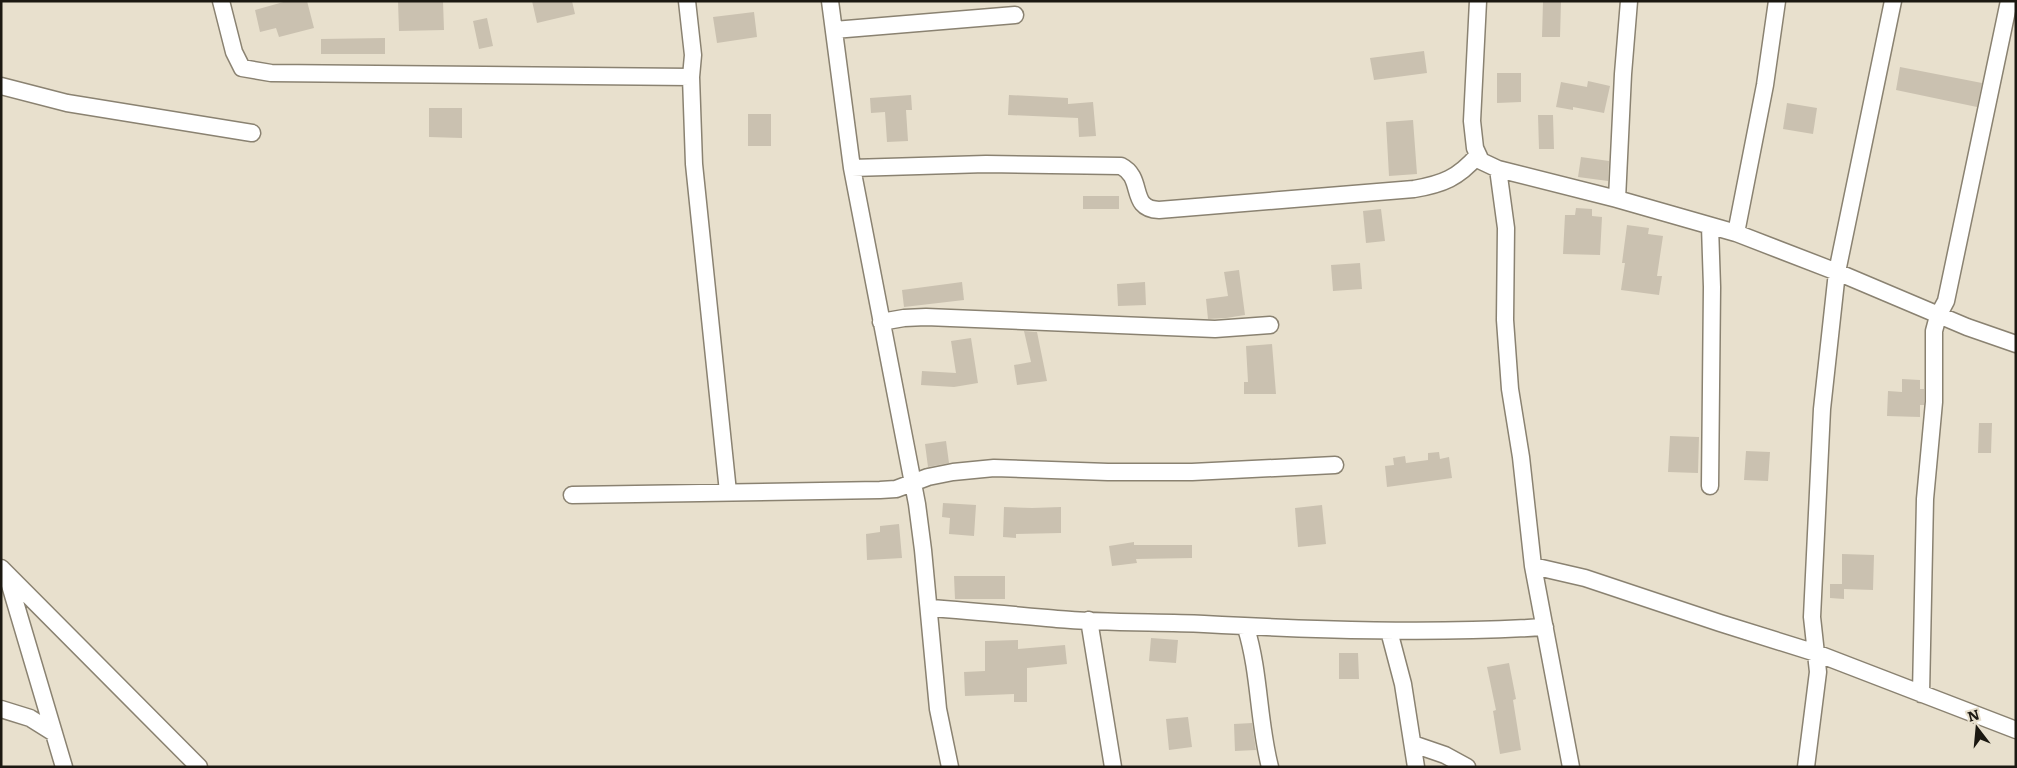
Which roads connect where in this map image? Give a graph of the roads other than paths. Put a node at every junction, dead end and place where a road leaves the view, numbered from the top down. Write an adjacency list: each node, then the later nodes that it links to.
1 (221, 1): 11 (street)
2 (688, 1): 11 (street)
3 (830, 1): 10 (street)
4 (1478, 1): 14 (street)
5 (1630, 1): 17 (street)
6 (1777, 1): 19 (street)
7 (1893, 1): 20 (street)
8 (2009, 1): 21 (street)
9 (1015, 15): 10 (street)
10 (834, 30): 15 (street)
11 (691, 78): 28 (street)
12 (1, 86): 13 (street)
13 (252, 133)
14 (1478, 155): 15 (street); 16 (street)
15 (852, 168): 22 (street)
16 (1498, 169): 17 (street); 30 (street)
17 (1616, 199): 18 (street)
18 (1710, 226): 19 (street); 27 (street)
19 (1736, 233): 20 (street)
20 (1837, 272): 21 (street); 37 (street)
21 (1938, 316): 24 (street); 38 (street)
22 (881, 322): 23 (street); 26 (street)
23 (1270, 325)
24 (2016, 344)
25 (1335, 465): 26 (street)
26 (912, 483): 28 (street); 32 (street)
27 (1710, 486)
28 (728, 492): 29 (street)
29 (572, 495)
30 (1533, 566): 34 (street); 37 (street)
31 (4, 571): 41 (street); 44 (street)
32 (929, 608): 33 (street); 45 (street)
33 (1088, 620): 35 (street); 46 (street)
34 (1545, 627): 36 (street); 50 (street)
35 (1246, 628): 36 (street); 47 (street)
36 (1390, 631): 42 (street)
37 (1816, 653): 38 (street); 51 (street)
38 (1921, 694): 40 (street)
39 (1, 709): 41 (street)
40 (2016, 730)
41 (54, 733): 43 (street)
42 (1413, 744): 48 (street); 49 (street)
43 (64, 767)
44 (199, 767)
45 (950, 767)
46 (1113, 767)
47 (1270, 767)
48 (1416, 767)
49 (1467, 767)
50 (1571, 767)
51 (1806, 767)

